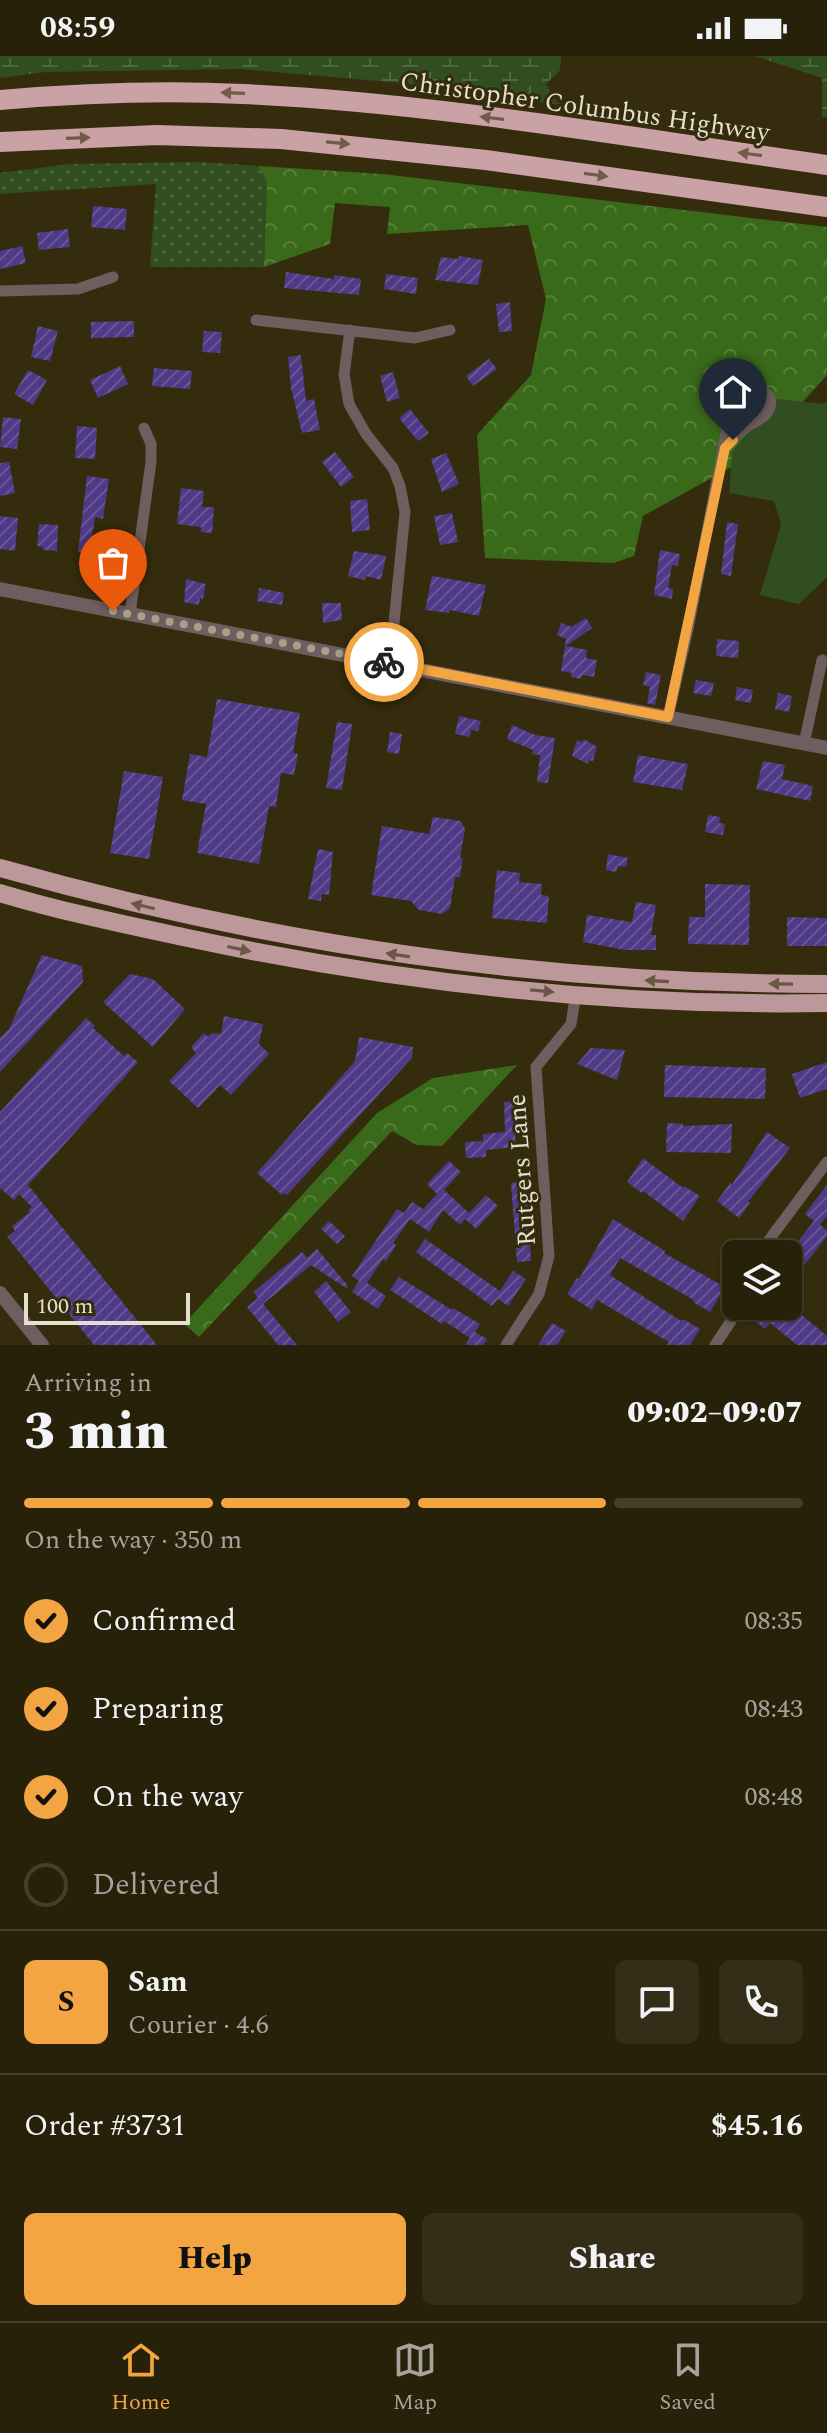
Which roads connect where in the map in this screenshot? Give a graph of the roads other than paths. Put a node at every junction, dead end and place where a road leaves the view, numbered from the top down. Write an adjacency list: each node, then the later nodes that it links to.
1 (0, 100): 3 (highway, Christopher Columbus Highway, one-way to 1)
2 (0, 142): 4 (highway, one-way to 4)
3 (827, 165)
4 (827, 207)
5 (113, 277): 6 (street)
6 (0, 291)
7 (256, 320): 8 (street)
8 (350, 330): 9 (street); 15 (street)
9 (450, 330)
10 (144, 428): 13 (street)
11 (725, 448): 11 (street); 16 (street)
12 (0, 589): 13 (street)
13 (130, 614): 15 (street)
14 (822, 660): 17 (street)
15 (390, 663): 16 (street)
16 (668, 717): 17 (street)
17 (804, 744): 18 (street)
18 (827, 748)
19 (0, 868): 21 (highway, one-way to 19)
20 (0, 893): 22 (highway, one-way to 22)
21 (827, 984)
22 (576, 993): 23 (highway); 29 (street, Rutgers Lane)
23 (827, 1003)
24 (827, 1162): 25 (street)
25 (769, 1240)
26 (0, 1293): 28 (street)
27 (732, 1320): 30 (street)
28 (42, 1345)
29 (506, 1345)
30 (715, 1345)

